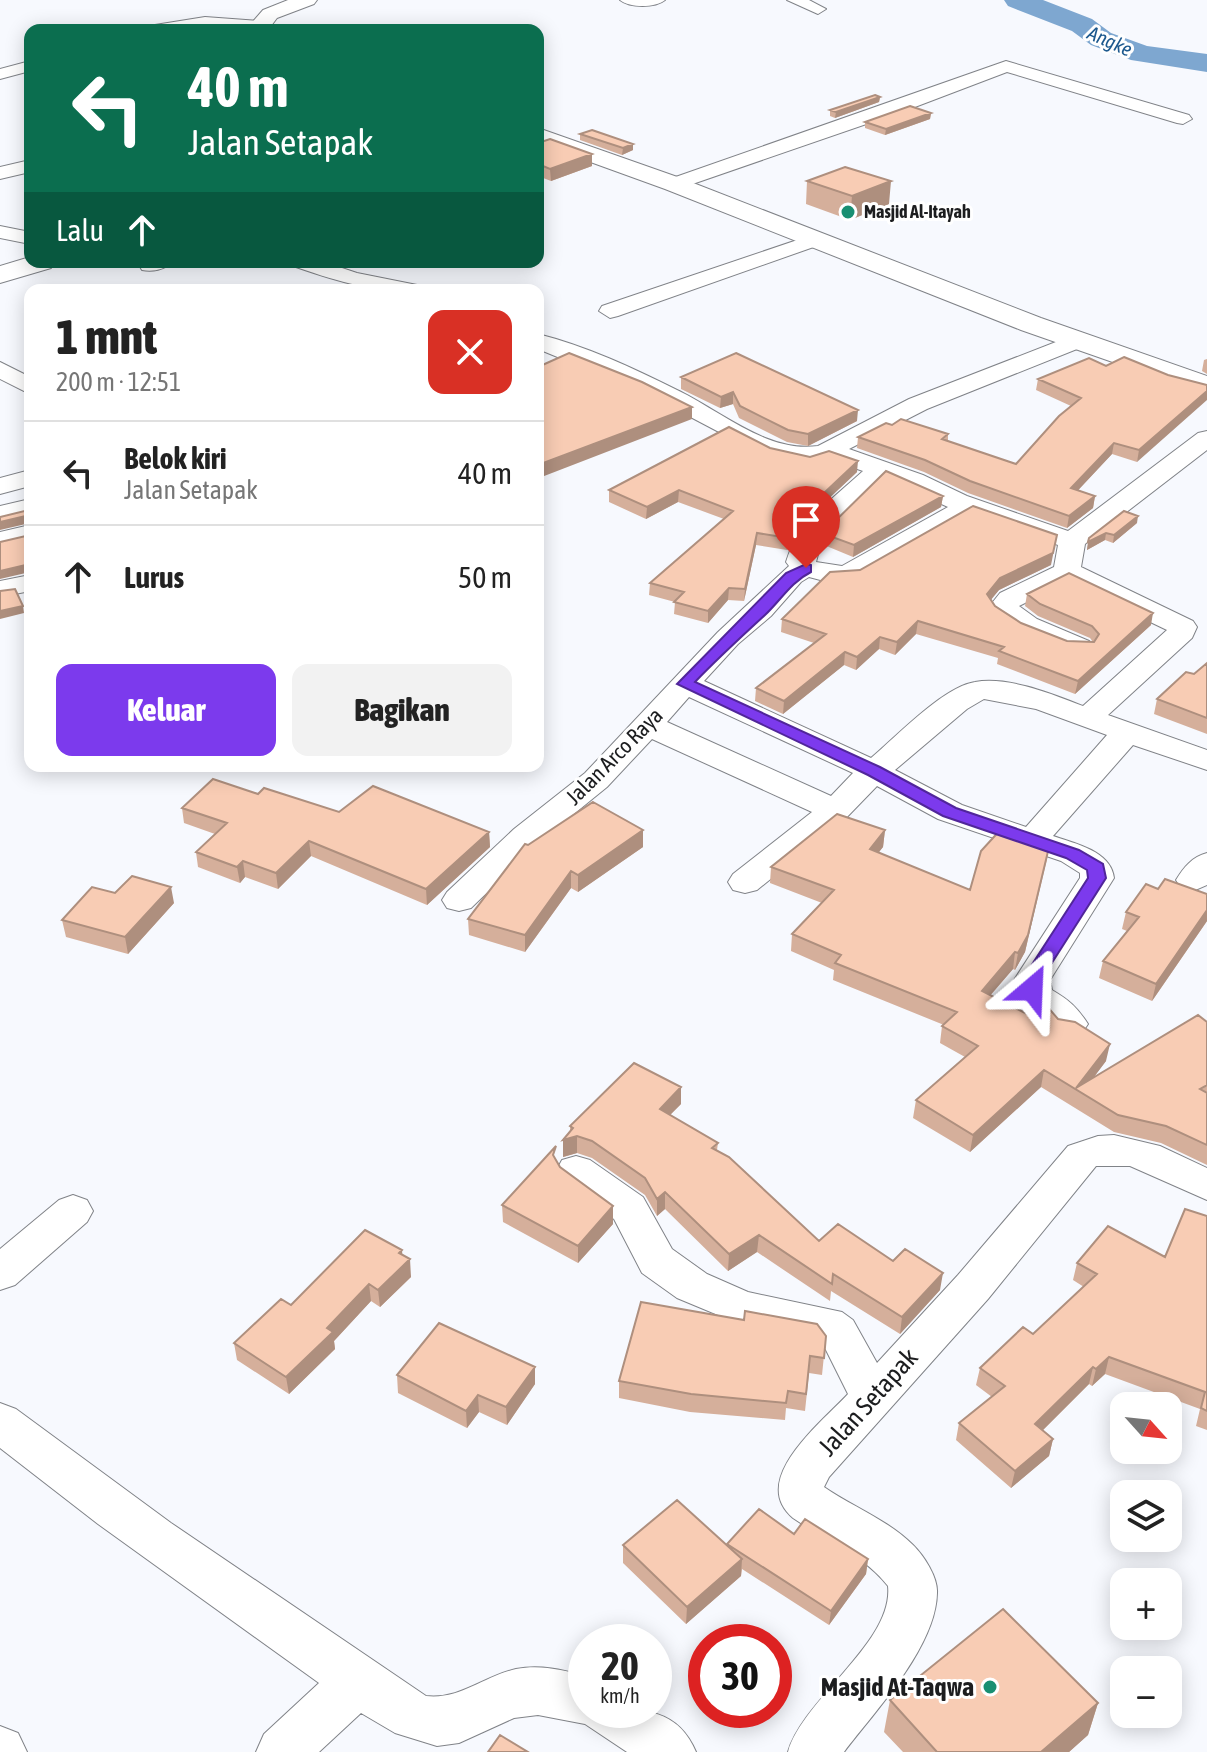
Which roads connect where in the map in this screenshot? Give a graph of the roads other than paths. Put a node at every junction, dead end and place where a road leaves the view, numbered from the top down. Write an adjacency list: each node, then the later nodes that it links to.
1 (307, 0): 8 (main road)
2 (628, 0): 3 (street)
3 (657, 0)
4 (795, 0): 5 (street)
5 (818, 9)
6 (192, 24): 7 (street)
7 (224, 24)
8 (264, 24)
9 (24, 68): 10 (street)
10 (0, 74)
11 (1183, 119): 13 (street)
12 (544, 139): 13 (main road)
13 (674, 184): 16 (main road)
14 (0, 232): 15 (street)
15 (24, 237)
16 (818, 239): 21 (street); 22 (main road)
17 (24, 267): 19 (main road)
18 (321, 268): 20 (street)
19 (0, 275)
20 (378, 284)
21 (610, 311)
22 (1079, 340): 26 (main road); 28 (street)
23 (544, 343): 28 (street)
24 (0, 369): 25 (street)
25 (24, 383)
26 (1207, 386)
27 (1207, 438): 37 (street)
28 (828, 450): 29 (street)
29 (879, 469): 32 (street); 38 (street)
30 (24, 480): 31 (street)
31 (0, 486)
32 (969, 506): 37 (street); 38 (street)
33 (24, 508): 34 (street)
34 (0, 514)
35 (24, 534): 36 (street)
36 (0, 540)
37 (1072, 541): 39 (street)
38 (806, 568): 43 (street, Jalan Arco Raya)
39 (1067, 571): 42 (street); 44 (street)
40 (24, 584): 41 (street)
41 (0, 589)
42 (1079, 647)
43 (685, 684): 45 (street, Jalan Arco Raya); 48 (street)
44 (1088, 717): 46 (street); 48 (street)
45 (647, 725): 49 (street); 52 (street, Jalan Arco Raya)
46 (1127, 732): 47 (street); 50 (street)
47 (1207, 761)
48 (874, 771): 49 (street); 50 (street)
49 (835, 810): 51 (street)
50 (1032, 840): 53 (street)
51 (745, 882)
52 (459, 900)
53 (1069, 1024)
54 (576, 1171): 58 (street)
55 (1207, 1185): 58 (street, Jalan Setapak)
56 (73, 1211): 57 (street)
57 (0, 1273)
58 (872, 1397): 65 (street, Jalan Setapak)
59 (0, 1422): 60 (street)
60 (358, 1681): 61 (street); 63 (street)
61 (568, 1696)
62 (637, 1728): 64 (street)
63 (282, 1752)
64 (670, 1752)
65 (814, 1752)

